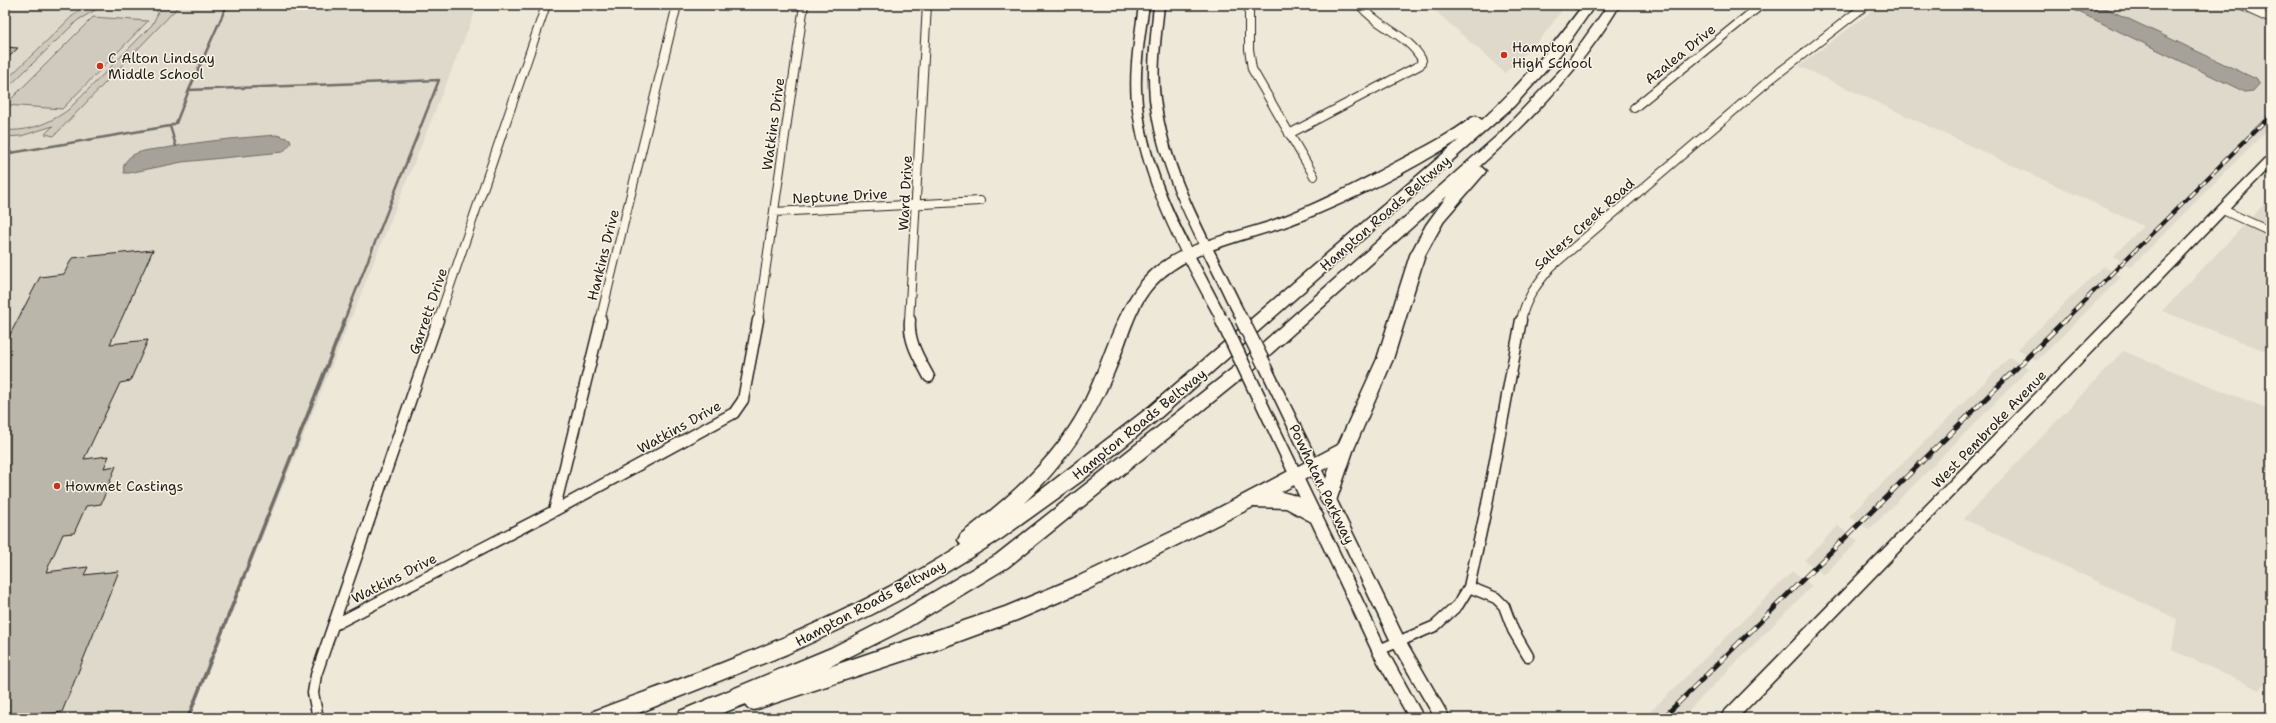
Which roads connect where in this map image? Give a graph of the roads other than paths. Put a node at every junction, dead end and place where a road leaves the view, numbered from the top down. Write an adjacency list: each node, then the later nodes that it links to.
1 (546, 5): 38 (street, Garrett Drive)
2 (677, 5): 34 (street, Hankins Drive)
3 (804, 5): 24 (street, Watkins Drive)
4 (927, 5): 22 (street, Ward Drive)
5 (1144, 5): 27 (main road, Powhatan Parkway)
6 (1159, 5): 26 (main road, Powhatan Parkway)
7 (1249, 5): 17 (street)
8 (1360, 5): 17 (street)
9 (1589, 5): 15 (highway, Hampton Roads Beltway)
10 (1614, 5): 18 (highway, Hampton Roads Beltway)
11 (1761, 5): 16 (street, Azalea Drive)
12 (1866, 5): 36 (street, Salters Creek Road)
13 (2240, 5): 14 (street)
14 (2271, 19)
15 (1509, 103): 26 (highway); 37 (highway, Hampton Roads Beltway)
16 (1634, 108)
17 (1290, 134): 20 (street)
18 (1502, 138): 29 (highway); 44 (highway, Hampton Roads Beltway)
19 (2271, 160): 23 (main road, West Pembroke Avenue)
20 (1314, 176)
21 (980, 201): 22 (street, Neptune Drive)
22 (917, 205): 24 (street, Neptune Drive); 28 (street, Ward Drive)
23 (2223, 210): 25 (street); 48 (main road, West Pembroke Avenue)
24 (774, 212): 34 (street, Watkins Drive)
25 (2271, 232)
26 (1207, 246): 27 (highway); 30 (main road, Powhatan Parkway, bridge)
27 (1190, 254): 31 (main road, Powhatan Parkway, bridge); 37 (highway)
28 (929, 377)
29 (1350, 442): 30 (highway); 32 (highway)
30 (1312, 466): 31 (highway); 32 (main road, Powhatan Parkway)
31 (1295, 476): 33 (highway); 35 (main road, Powhatan Parkway)
32 (1329, 499): 39 (main road, Powhatan Parkway)
33 (1249, 500): 35 (highway); 45 (highway)
34 (554, 511): 38 (street, Watkins Drive)
35 (1314, 515): 40 (main road, Powhatan Parkway)
36 (1469, 587): 39 (street, Salters Creek Road); 41 (street)
37 (892, 595): 43 (highway, Hampton Roads Beltway)
38 (334, 625): 42 (street, Garrett Drive)
39 (1399, 643): 40 (street, Salters Creek Road); 47 (main road, Powhatan Parkway)
40 (1379, 650): 46 (main road, Powhatan Parkway)
41 (1528, 656)
42 (317, 714)
43 (601, 718)
44 (687, 718)
45 (699, 718)
46 (1417, 718)
47 (1444, 718)
48 (1728, 718)

